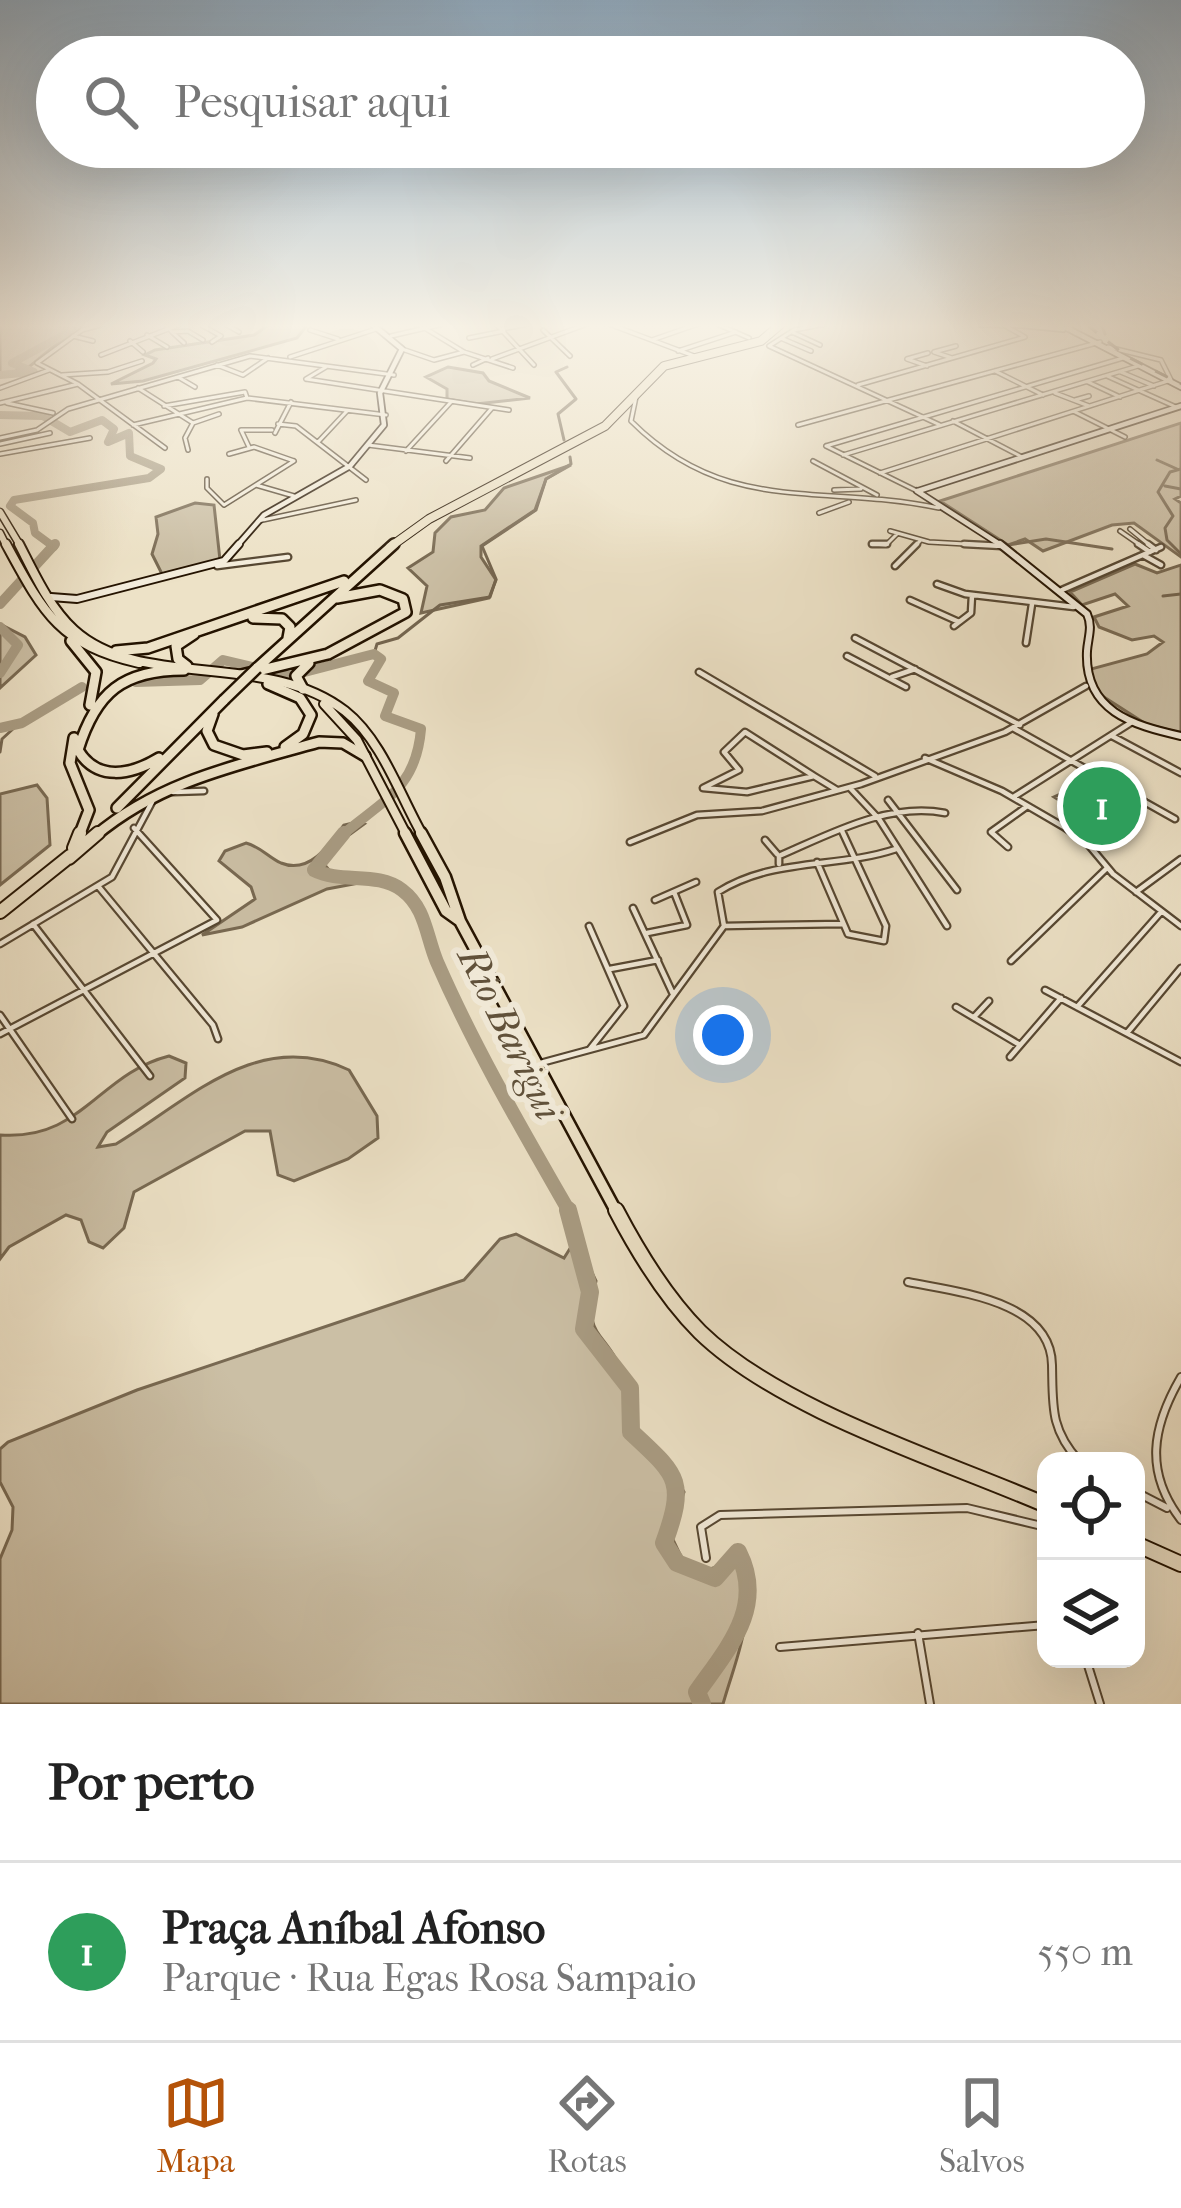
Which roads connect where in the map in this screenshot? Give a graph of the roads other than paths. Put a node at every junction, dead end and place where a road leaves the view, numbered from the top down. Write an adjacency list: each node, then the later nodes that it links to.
1 (5, 404): 30 (street)
2 (90, 404): 30 (street)
3 (104, 404): 36 (street)
4 (160, 404): 20 (street)
5 (178, 404): 20 (street)
6 (220, 404): 27 (street)
7 (290, 404): 35 (street)
8 (305, 404): 24 (street)
9 (383, 404): 29 (main road)
10 (450, 404): 51 (street)
11 (461, 404): 23 (street)
12 (627, 404): 87 (highway)
13 (637, 404): 71 (street)
14 (878, 404): 37 (street)
15 (892, 404): 31 (street)
16 (971, 404): 31 (street)
17 (1013, 404): 32 (street)
18 (1083, 404): 21 (street)
19 (1102, 404): 21 (street)
20 (164, 406): 27 (street)
21 (1090, 407): 26 (street)
22 (1179, 407): 39 (main road)
23 (492, 408): 25 (street); 56 (street)
24 (348, 410): 29 (street); 46 (street)
25 (509, 410)
26 (1075, 412): 39 (street); 44 (street)
27 (173, 413): 34 (street); 36 (street)
28 (219, 414): 34 (street)
29 (386, 416): 47 (main road)
30 (53, 418): 33 (street); 41 (street)
31 (922, 418): 38 (street); 54 (street)
32 (953, 421): 38 (street); 44 (street)
33 (61, 422)
34 (193, 423): 50 (street)
35 (278, 424): 46 (street); 48 (street)
36 (133, 425): 49 (street)
37 (798, 425)
38 (940, 425): 54 (street)
39 (1109, 429): 42 (street); 55 (main road)
40 (50, 433): 41 (street)
41 (27, 435): 45 (street)
42 (1125, 437)
43 (91, 438): 52 (street)
44 (988, 439): 55 (street); 60 (street)
45 (0, 441)
46 (318, 442): 59 (street)
47 (368, 445): 51 (street); 59 (main road)
48 (249, 447): 53 (street); 65 (street)
49 (165, 448)
50 (188, 449)
51 (406, 451): 56 (street)
52 (0, 454)
53 (229, 454)
54 (843, 455): 60 (street)
55 (1022, 457): 68 (main road)
56 (448, 458): 57 (street)
57 (470, 458)
58 (813, 460): 61 (street)
59 (350, 466): 64 (street); 70 (main road)
60 (880, 473): 68 (street)
61 (840, 474): 62 (street); 66 (street)
62 (830, 478)
63 (208, 479): 65 (street)
64 (366, 480)
65 (256, 485): 70 (street)
66 (867, 488): 67 (street); 69 (street)
67 (834, 490)
68 (917, 491): 73 (main road)
69 (877, 495): 71 (street); 73 (street)
70 (294, 496): 76 (main road)
71 (866, 496): 75 (street)
72 (356, 500): 76 (street)
73 (945, 509): 84 (main road)
74 (0, 512): 97 (main road)
75 (819, 513)
76 (258, 521): 92 (main road)
77 (1130, 529): 85 (street)
78 (890, 531): 81 (street)
79 (1120, 531): 85 (street)
80 (0, 533): 90 (main road)
81 (897, 534): 82 (street); 83 (street)
82 (920, 541): 84 (street); 93 (street)
83 (872, 544)
84 (1003, 546): 95 (main road)
85 (1156, 550): 88 (street)
86 (0, 552): 90 (main road)
87 (380, 554): 100 (highway); 108 (highway); 112 (highway)
88 (1143, 555): 91 (street); 95 (street)
89 (288, 557): 92 (street)
90 (14, 561): 105 (main road)
91 (1162, 565)
92 (212, 566): 98 (main road)
93 (895, 566)
94 (937, 584): 96 (street)
95 (1062, 590): 102 (main road)
96 (971, 595): 99 (street); 101 (street)
97 (51, 596): 98 (main road); 103 (main road)
98 (77, 599): 103 (main road)
99 (910, 600)
100 (329, 602): 106 (highway); 112 (highway)
101 (1032, 604): 102 (street); 107 (street)
102 (1080, 607): 118 (main road)
103 (59, 614): 108 (main road)
104 (855, 638): 111 (street)
105 (71, 641): 110 (main road); 151 (highway)
106 (286, 641): 110 (highway); 121 (highway, bridge)
107 (1026, 643)
108 (116, 651): 110 (main road)
109 (847, 656): 117 (street)
110 (188, 669): 114 (main road); 126 (highway)
111 (915, 669): 117 (street); 123 (street)
112 (295, 670): 116 (highway); 120 (highway)
113 (699, 672): 132 (street)
114 (218, 674): 115 (main road); 116 (main road)
115 (241, 675): 116 (highway); 120 (main road)
116 (270, 678): 121 (highway); 127 (main road)
117 (889, 678): 119 (street)
118 (1086, 686): 122 (main road); 123 (street)
119 (906, 688)
120 (303, 689): 166 (main road)
121 (214, 710): 126 (highway)
122 (1132, 722): 124 (street); 125 (main road)
123 (1017, 726): 128 (street); 129 (street)
124 (1111, 735): 129 (street); 130 (street)
125 (1181, 736)
126 (181, 742): 151 (highway)
127 (364, 755): 151 (highway); 166 (main road)
128 (925, 758): 132 (street); 136 (street)
129 (1071, 760): 136 (street); 138 (street)
130 (1181, 772)
131 (817, 775): 131 (street); 135 (street)
132 (878, 778): 133 (street)
133 (849, 788): 135 (street); 143 (street)
134 (204, 791): 144 (street)
135 (835, 792): 147 (street)
136 (1013, 797): 139 (street)
137 (889, 800): 140 (street)
138 (1145, 802): 142 (street); 148 (street)
139 (1026, 807): 148 (street); 149 (street)
140 (902, 813): 141 (street); 143 (street); 159 (street)
141 (945, 813)
142 (1175, 819)
143 (880, 820): 145 (street); 150 (street)
144 (134, 828): 158 (street); 175 (street)
145 (842, 831): 152 (street); 154 (street)
146 (765, 840): 154 (street)
147 (630, 842)
148 (1087, 843): 156 (street)
149 (1008, 847)
150 (896, 849): 152 (street); 171 (street)
151 (69, 858): 165 (highway)
152 (857, 859): 155 (street); 168 (street)
153 (1181, 859): 161 (street)
154 (779, 860): 155 (street); 170 (street)
155 (817, 862): 168 (street)
156 (1106, 868): 161 (street); 177 (street)
157 (696, 882): 160 (street)
158 (98, 886): 167 (street); 175 (street)
159 (957, 890)
160 (674, 892): 162 (street); 173 (street)
161 (1136, 892): 164 (street)
162 (655, 901)
163 (633, 908): 173 (street)
164 (1162, 910): 172 (street); 186 (street)
165 (0, 912)
166 (460, 921): 197 (main road)
167 (32, 924): 174 (street); 181 (street)
168 (843, 924): 170 (street)
169 (589, 926): 179 (street)
170 (724, 926): 182 (street)
171 (946, 926)
172 (1181, 926)
173 (646, 933): 176 (street)
174 (0, 944)
175 (155, 956): 181 (street); 192 (street)
176 (660, 959): 179 (street); 182 (street)
177 (1011, 961)
178 (1181, 968): 191 (street)
179 (610, 969): 194 (street)
180 (1045, 990): 183 (street)
181 (85, 991): 189 (street); 198 (street)
182 (673, 994): 194 (street)
183 (1061, 998): 186 (street); 193 (street)
184 (989, 1001): 188 (street)
185 (956, 1007): 188 (street)
186 (1077, 1007): 191 (street)
187 (0, 1015): 189 (street)
188 (974, 1017): 193 (street)
189 (10, 1028): 190 (street); 199 (street)
190 (0, 1034)
191 (1127, 1034): 196 (street)
192 (218, 1040)
193 (1020, 1045): 195 (street)
194 (587, 1052): 197 (street)
195 (1010, 1057)
196 (1180, 1061)
197 (537, 1064): 204 (main road)
198 (150, 1076)
199 (72, 1119)
200 (908, 1282): 202 (street)
201 (1181, 1377): 205 (street)
202 (1072, 1452)
203 (1145, 1496): 205 (street)
204 (1037, 1501)
205 (1172, 1510): 206 (street)
206 (1181, 1520)
207 (1037, 1525): 209 (street)
208 (1145, 1548): 210 (main road)
209 (706, 1558)
210 (1181, 1564)
211 (1037, 1626): 212 (street)
212 (918, 1633): 213 (street); 215 (street)
213 (780, 1647)
214 (1089, 1668): 216 (street)
215 (930, 1704)
216 (1100, 1704)

